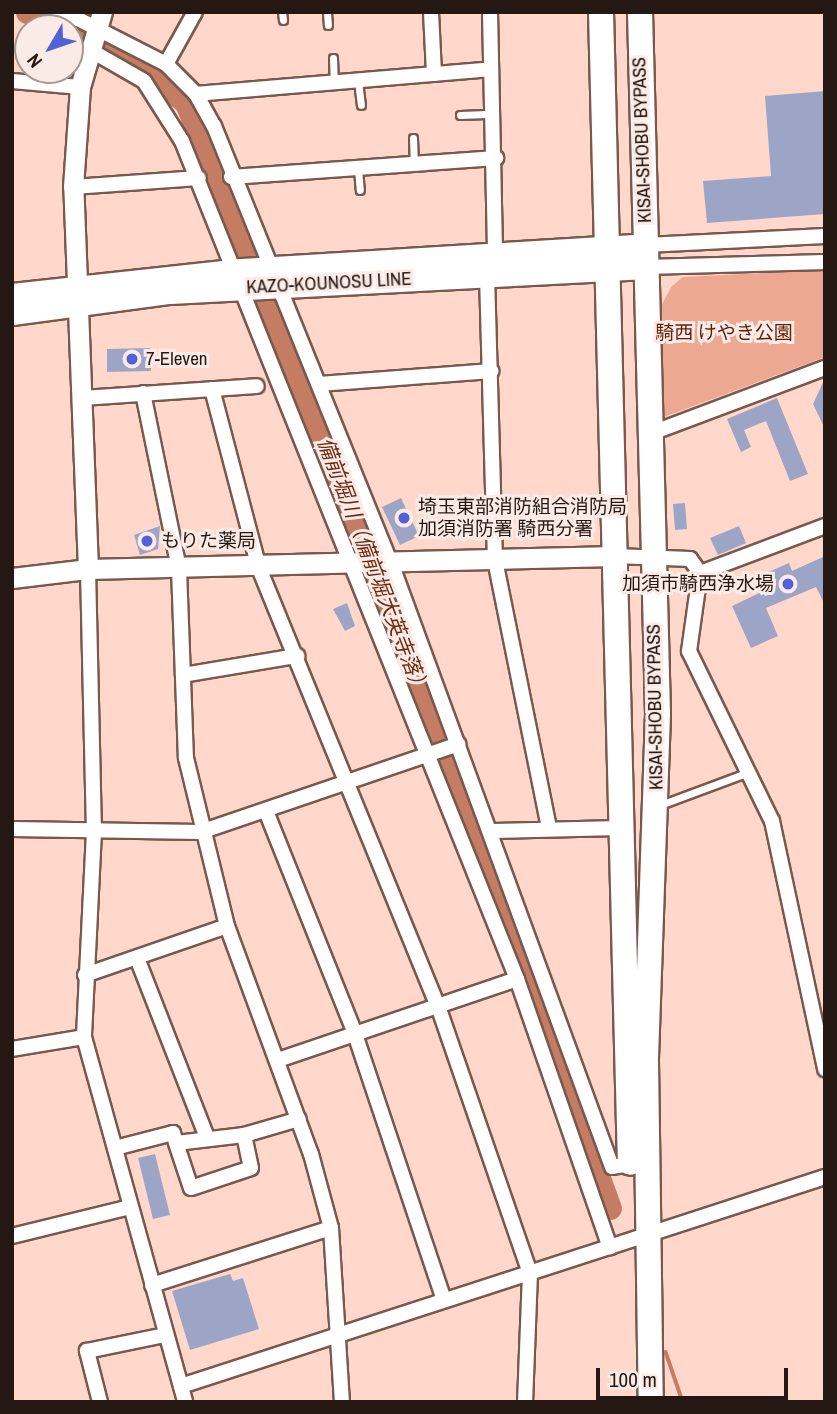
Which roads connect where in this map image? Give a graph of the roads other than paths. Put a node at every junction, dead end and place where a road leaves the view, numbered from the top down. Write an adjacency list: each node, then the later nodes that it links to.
1 (57, 12): 8 (street)
2 (195, 12): 12 (street)
3 (327, 12): 9 (lane)
4 (431, 12): 14 (street)
5 (490, 12): 13 (street)
6 (601, 12): 33 (highway, KISAI-SHOBU BYPASS)
7 (640, 12): 32 (highway, KISAI-SHOBU BYPASS)
8 (88, 17): 10 (street); 12 (street)
9 (328, 24)
10 (90, 50): 18 (street); 28 (street)
11 (333, 58): 17 (lane)
12 (166, 64): 19 (street)
13 (491, 69): 14 (street); 21 (street)
14 (434, 74): 15 (street)
15 (358, 80): 17 (street); 20 (lane)
16 (12, 81): 18 (street)
17 (334, 82): 19 (street)
18 (80, 86): 29 (street)
19 (196, 94): 27 (street)
20 (361, 105)
21 (493, 114): 22 (lane); 24 (street)
22 (460, 115)
23 (413, 138): 25 (lane)
24 (496, 158): 25 (street); 35 (street)
25 (414, 164): 26 (street)
26 (358, 168): 27 (street); 30 (lane)
27 (231, 177): 36 (street)
28 (199, 178): 29 (street); 37 (street)
29 (72, 187): 38 (street)
30 (360, 190)
31 (825, 236): 32 (street)
32 (646, 256): 33 (main road, KAZO-KOUNOSU LINE); 34 (street); 48 (highway, KISAI-SHOBU BYPASS)
33 (603, 258): 35 (main road, KAZO-KOUNOSU LINE); 51 (highway, KISAI-SHOBU BYPASS)
34 (825, 262)
35 (491, 265): 36 (main road, KAZO-KOUNOSU LINE); 42 (street)
36 (272, 277): 37 (main road, KAZO-KOUNOSU LINE); 43 (street)
37 (243, 279): 38 (main road, KAZO-KOUNOSU LINE); 54 (street)
38 (76, 293): 39 (main road, KAZO-KOUNOSU LINE); 40 (main road, KAZO-KOUNOSU LINE); 47 (street)
39 (12, 295)
40 (12, 313)
41 (825, 368): 48 (street)
42 (492, 371): 43 (street); 52 (street)
43 (319, 384): 53 (street)
44 (257, 386): 45 (street)
45 (212, 388): 46 (street); 55 (street)
46 (143, 393): 47 (street); 57 (street)
47 (82, 398): 56 (street)
48 (649, 435): 50 (highway, KISAI-SHOBU BYPASS)
49 (825, 526): 58 (street)
50 (650, 554): 51 (street); 58 (street); 66 (highway, KISAI-SHOBU BYPASS)
51 (615, 556): 52 (street); 68 (highway, KISAI-SHOBU BYPASS)
52 (495, 560): 53 (street); 70 (street)
53 (391, 563): 54 (street); 62 (street)
54 (359, 564): 55 (street); 63 (street)
55 (259, 568): 57 (street); 60 (street)
56 (88, 569): 57 (street); 59 (street); 71 (street)
57 (179, 569): 61 (street)
58 (700, 573): 64 (street)
59 (12, 578)
60 (297, 656): 61 (street); 65 (street)
61 (183, 675): 73 (street)
62 (456, 744): 63 (street); 72 (street)
63 (432, 753): 65 (street); 77 (street)
64 (746, 774): 66 (lane); 83 (street)
65 (350, 781): 67 (street); 78 (street)
66 (656, 807): 94 (highway, KISAI-SHOBU BYPASS)
67 (266, 811): 73 (street); 79 (street)
68 (621, 828): 70 (street); 89 (highway, KISAI-SHOBU BYPASS)
69 (12, 829): 71 (street)
70 (549, 829): 72 (street)
71 (94, 831): 73 (street); 76 (street)
72 (493, 831): 89 (street)
73 (200, 832): 74 (street)
74 (227, 926): 75 (street); 82 (street)
75 (137, 958): 76 (street); 86 (street)
76 (85, 975): 80 (street)
77 (517, 979): 78 (street); 94 (street)
78 (438, 1006): 79 (street); 95 (street)
79 (355, 1034): 82 (street); 97 (street)
80 (84, 1037): 81 (street); 88 (street)
81 (12, 1049)
82 (278, 1060): 84 (street)
83 (825, 1069)
84 (299, 1119): 85 (street); 92 (street)
85 (244, 1135): 86 (street); 87 (street)
86 (207, 1138): 87 (street)
87 (176, 1143): 88 (street)
88 (115, 1148): 91 (street)
89 (630, 1164): 94 (highway, KISAI-SHOBU BYPASS)
90 (825, 1177): 94 (street)
91 (130, 1207): 93 (street); 96 (street)
92 (331, 1228): 96 (street); 99 (street)
93 (12, 1236)
94 (630, 1241): 95 (street); 105 (highway, KISAI-SHOBU BYPASS); 106 (highway, KISAI-SHOBU BYPASS)
95 (530, 1273): 97 (street); 104 (street)
96 (152, 1285): 98 (street)
97 (444, 1300): 99 (street)
98 (165, 1335): 100 (street); 101 (street)
99 (334, 1336): 100 (street); 103 (street)
100 (181, 1386): 102 (street)
101 (100, 1402)
102 (185, 1402)
103 (342, 1402)
104 (525, 1402)
105 (635, 1402)
106 (651, 1402)

